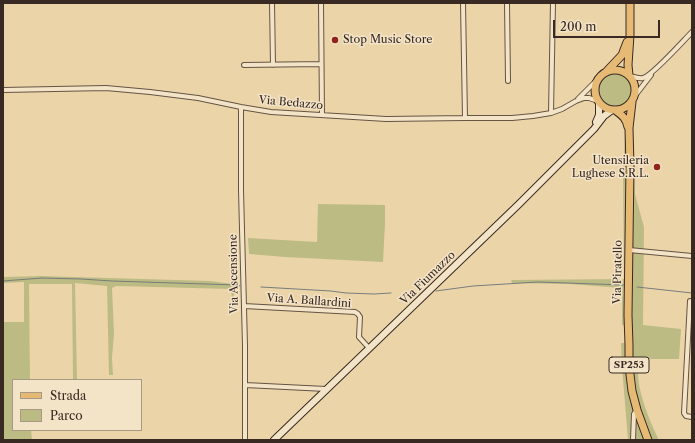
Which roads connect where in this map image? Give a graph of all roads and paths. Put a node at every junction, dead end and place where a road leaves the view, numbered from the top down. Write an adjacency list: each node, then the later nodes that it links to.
1 (272, 3): 11 (street)
2 (321, 3): 9 (street)
3 (463, 3): 25 (street)
4 (507, 3): 16 (street)
5 (553, 3): 23 (street)
6 (630, 3): 7 (main road, SP253)
7 (630, 24): 13 (main road, SP253); 14 (main road, SP253)
8 (692, 32): 12 (street)
9 (321, 64): 11 (street); 24 (street)
10 (244, 65): 11 (street)
11 (273, 65)
12 (658, 66): 14 (street); 18 (street)
13 (607, 71): 14 (main road); 15 (main road, SP253)
14 (629, 76): 18 (main road, SP253)
15 (598, 79): 19 (street, Via Bedazzo); 20 (main road)
16 (508, 81)
17 (3, 90): 21 (street, Via Bedazzo)
18 (633, 99): 22 (main road); 27 (main road, Via Piratello / SP253)
19 (576, 101): 20 (street, Via Bedazzo); 23 (street, Via Bedazzo)
20 (599, 102): 22 (main road, SP253); 26 (street)
21 (241, 107): 24 (street, Via Bedazzo); 31 (street, Via Ascensione)
22 (614, 110): 26 (street, Via Fiumazzo); 27 (main road, Via Piratello / SP253)
23 (551, 113): 25 (street, Via Bedazzo)
24 (322, 115): 25 (street, Via Bedazzo)
25 (465, 118)
26 (594, 129): 33 (street, Via Fiumazzo)
27 (629, 134): 28 (main road, Via Piratello / SP253)
28 (629, 250): 29 (street); 36 (main road, Via Piratello / SP253)
29 (692, 256)
30 (690, 301): 32 (street)
31 (244, 306): 33 (street, Via A. Ballardini); 34 (street, Via Ascensione)
32 (690, 331): 37 (street)
33 (369, 348): 35 (street, Via Fiumazzo)
34 (245, 385): 35 (street); 38 (street, Via Ascensione)
35 (326, 390): 39 (street, Via Fiumazzo)
36 (636, 410): 40 (street, Via Piratello); 41 (main road, Via Piratello / SP253)
37 (692, 417)
38 (245, 440)
39 (274, 440)
40 (633, 440)
41 (648, 440)

